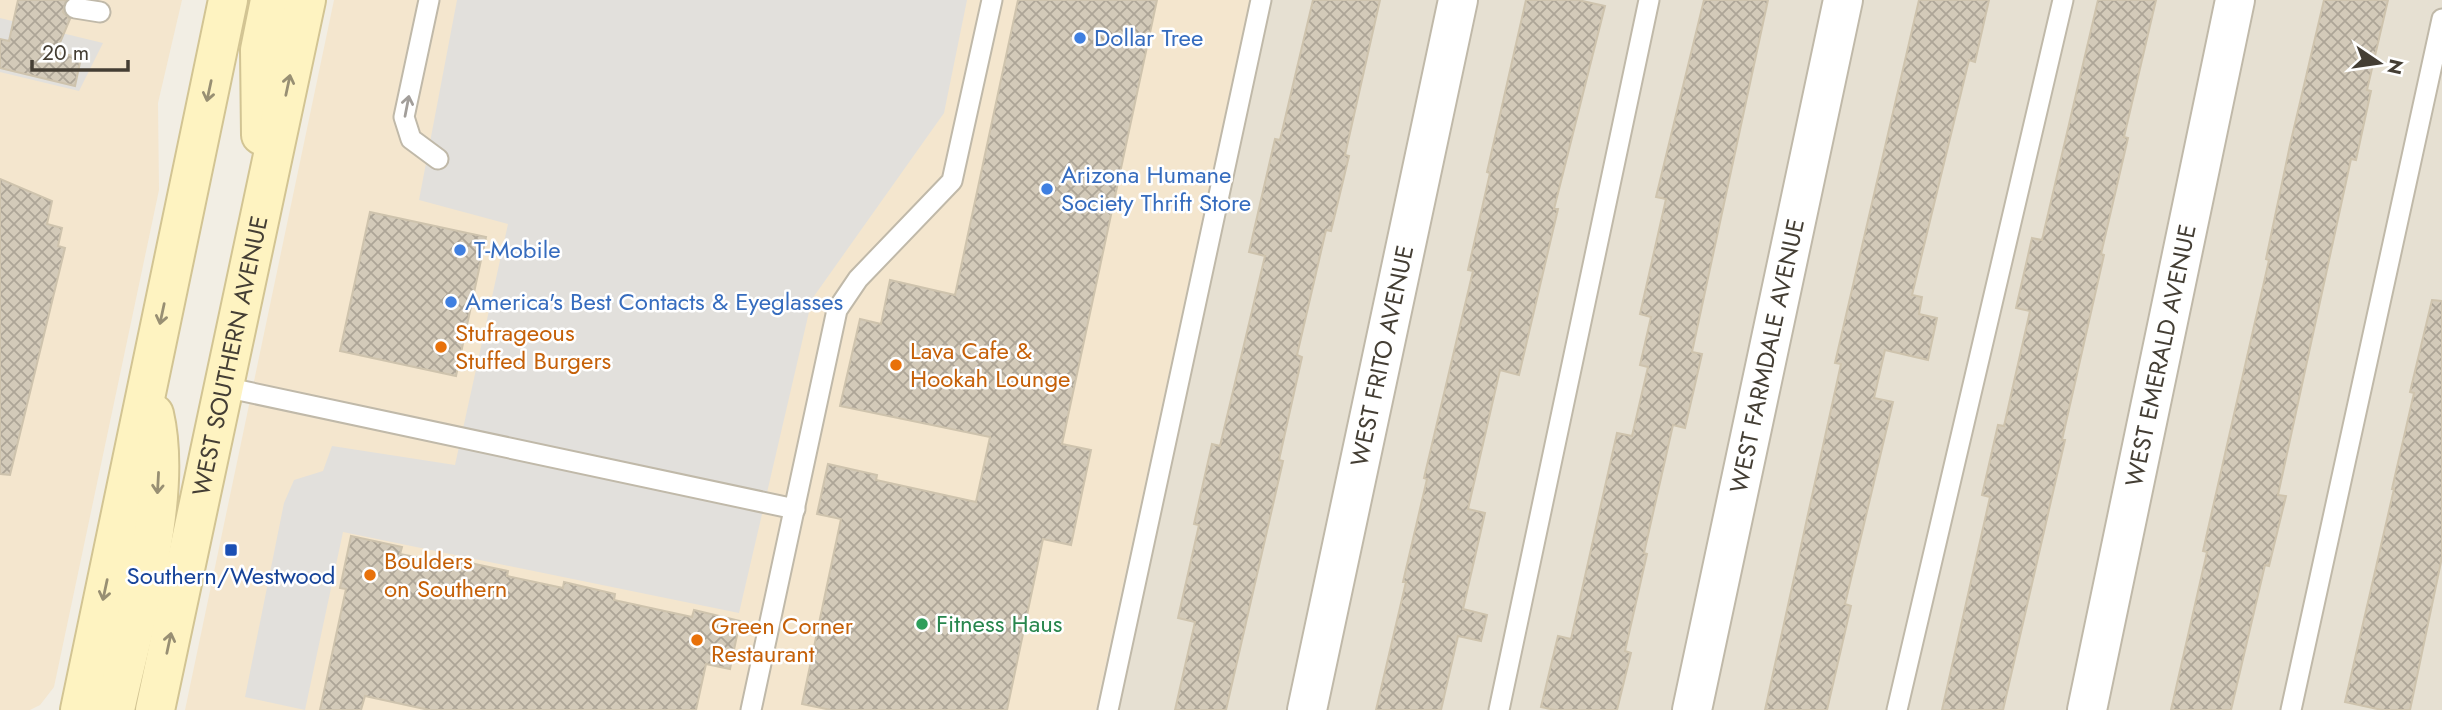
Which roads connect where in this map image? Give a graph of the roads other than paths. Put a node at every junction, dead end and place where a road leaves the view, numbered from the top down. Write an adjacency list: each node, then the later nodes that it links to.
1 (228, 0): 18 (main road, one-way to 18)
2 (270, 0): 16 (main road)
3 (306, 0): 16 (main road, WEST SOUTHERN AVENUE, one-way to 3)
4 (429, 0): 15 (lane, one-way to 4)
5 (992, 0): 19 (lane)
6 (1261, 0): 24 (lane)
7 (1458, 0): 25 (street, WEST FRITO AVENUE)
8 (1649, 0): 26 (lane)
9 (1843, 0): 27 (street, WEST FARMDALE AVENUE)
10 (2063, 0): 28 (lane)
11 (2235, 0): 29 (street, WEST EMERALD AVENUE)
12 (75, 8): 13 (lane)
13 (100, 12)
14 (2442, 19): 30 (lane)
15 (438, 159)
16 (262, 207): 17 (main road, WEST SOUTHERN AVENUE)
17 (223, 387): 19 (lane); 22 (main road, WEST SOUTHERN AVENUE, one-way to 17)
18 (146, 392): 20 (main road, one-way to 20); 21 (main road, one-way to 21)
19 (795, 509): 23 (lane)
20 (80, 710)
21 (114, 710)
22 (155, 710)
23 (751, 710)
24 (1108, 710)
25 (1307, 710)
26 (1499, 710)
27 (1692, 710)
28 (1897, 710)
29 (2087, 710)
30 (2291, 710)

